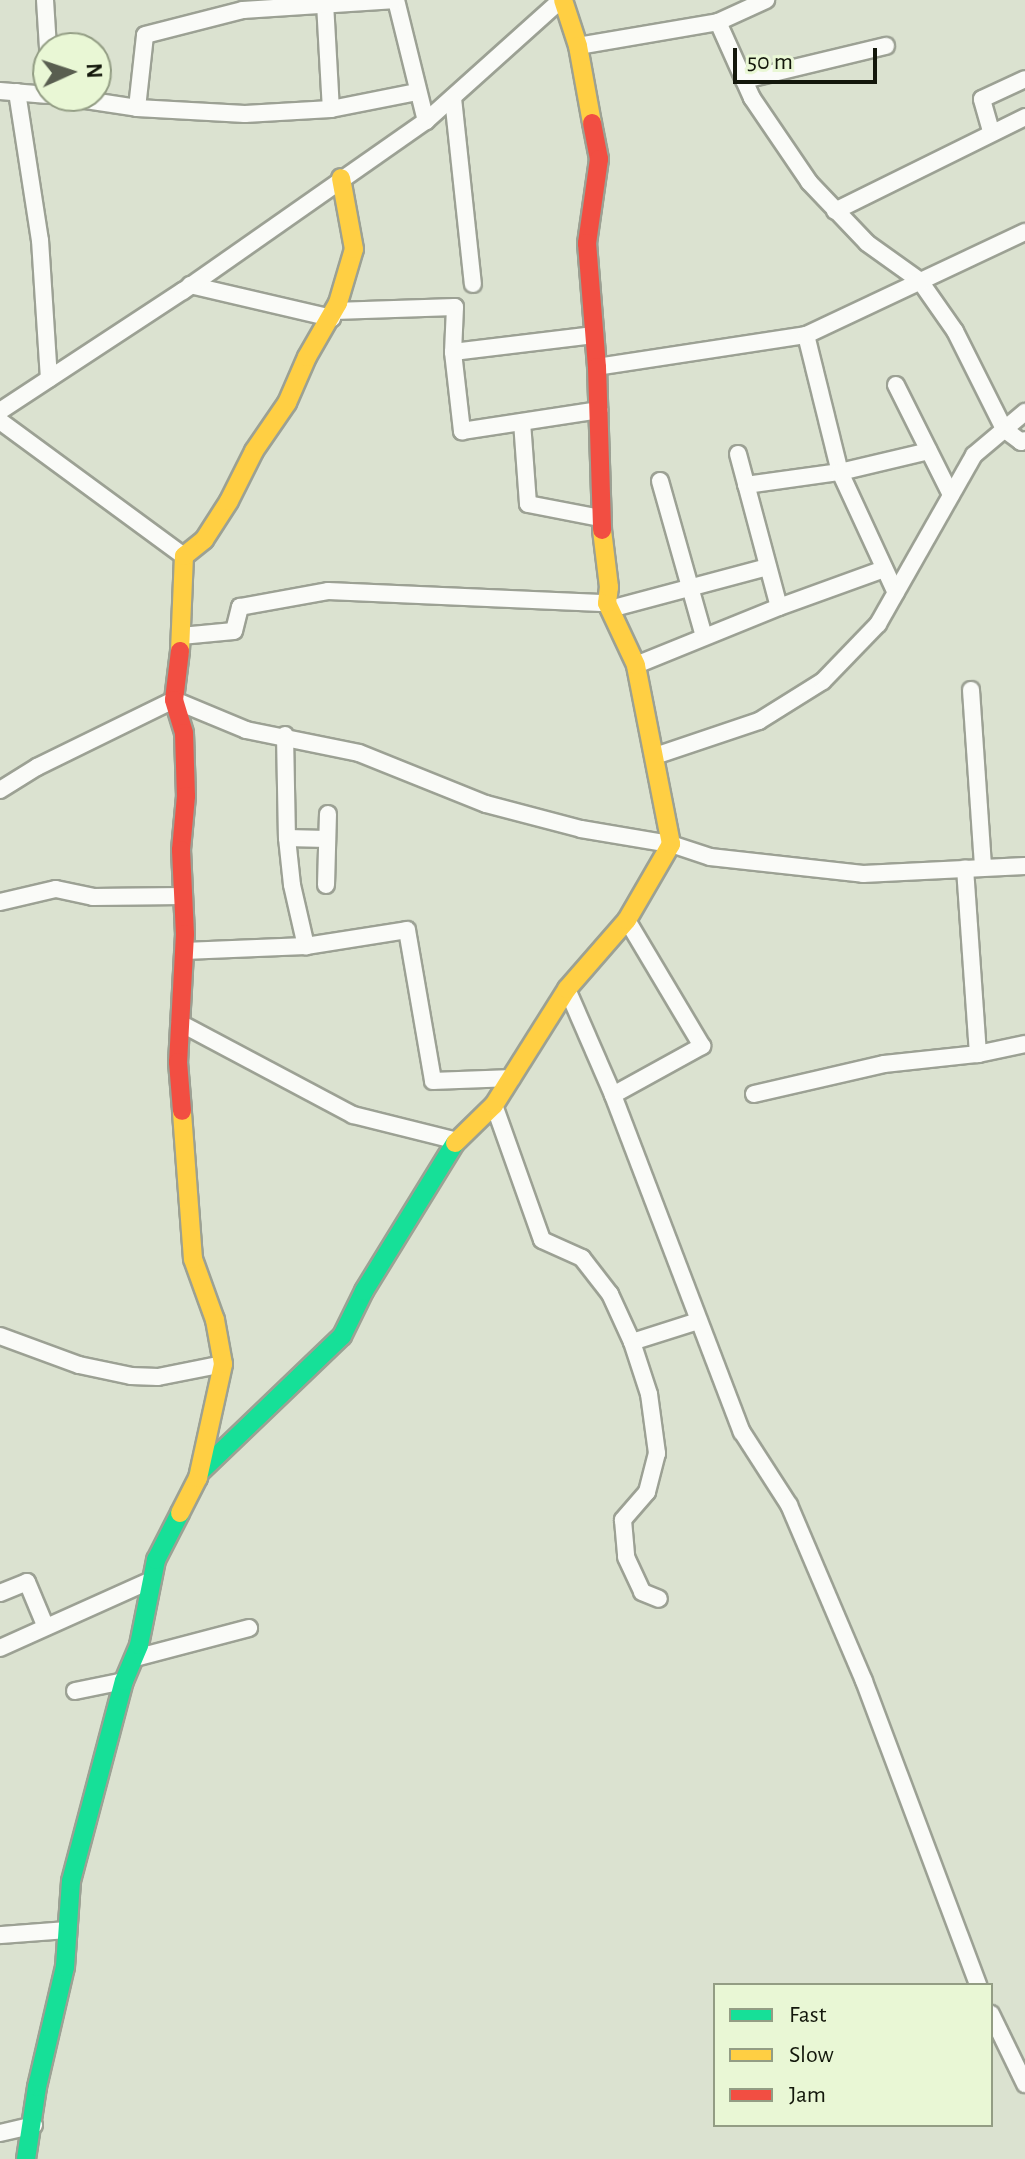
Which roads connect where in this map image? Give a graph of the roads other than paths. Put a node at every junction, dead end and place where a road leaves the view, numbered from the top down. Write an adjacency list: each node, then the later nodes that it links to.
1 (45, 0): 8 (street)
2 (396, 0): 5 (street); 14 (street)
3 (562, 0): 9 (street); 16 (street)
4 (766, 0): 7 (street)
5 (325, 3): 6 (street); 19 (street)
6 (242, 5): 18 (street)
7 (718, 22): 9 (street); 12 (street)
8 (47, 32)
9 (578, 46): 30 (street)
10 (886, 46): 12 (street)
11 (1025, 79): 22 (street)
12 (744, 80): 24 (street)
13 (8, 92): 15 (street); 34 (street)
14 (417, 92): 19 (street); 21 (street)
15 (32, 94)
16 (453, 98): 21 (street); 27 (street)
17 (112, 104): 18 (street)
18 (137, 108): 19 (street)
19 (331, 109)
20 (1025, 117): 22 (street)
21 (426, 121): 23 (street)
22 (991, 131): 24 (street)
23 (341, 178): 28 (street); 29 (street)
24 (835, 211): 26 (street)
25 (1025, 232): 26 (street)
26 (920, 281): 31 (street); 41 (street)
27 (473, 284)
28 (190, 285): 29 (street); 34 (street)
29 (333, 314): 32 (street); 50 (street)
30 (594, 335): 32 (street); 33 (street)
31 (806, 335): 33 (street); 45 (street)
32 (453, 352): 40 (street)
33 (597, 367): 36 (street)
34 (49, 379): 37 (street)
35 (896, 385): 43 (street)
36 (599, 410): 40 (street); 49 (street)
37 (0, 411)
38 (1025, 412): 41 (street)
39 (0, 421): 50 (street)
40 (522, 422): 49 (street)
41 (1004, 429): 42 (street); 48 (street)
42 (1025, 440)
43 (929, 451): 45 (street); 48 (street)
44 (738, 454): 47 (street)
45 (840, 472): 47 (street); 52 (street)
46 (660, 481): 53 (street)
47 (746, 485): 51 (street)
48 (951, 495): 54 (street)
49 (600, 518): 55 (street)
50 (184, 556): 57 (street)
51 (768, 567): 53 (street); 56 (street)
52 (884, 569): 54 (street); 56 (street)
53 (691, 589): 55 (street); 58 (street)
54 (896, 593): 63 (street)
55 (608, 606): 57 (street); 59 (street)
56 (779, 607): 58 (street)
57 (181, 636): 61 (street)
58 (704, 636): 59 (street)
59 (636, 665): 63 (street)
60 (971, 690): 70 (street)
61 (174, 700): 62 (street); 64 (street); 73 (street)
62 (285, 735): 66 (street); 68 (street)
63 (655, 756): 68 (street)
64 (0, 790)
65 (328, 814): 67 (street)
66 (287, 838): 67 (street); 76 (street)
67 (327, 839): 72 (street)
68 (671, 844): 71 (street); 75 (street)
69 (1025, 866): 70 (street)
70 (983, 867): 71 (street)
71 (965, 868): 81 (street)
72 (326, 885)
73 (183, 896): 74 (street); 77 (street)
74 (0, 902)
75 (627, 920): 78 (street); 84 (street)
76 (306, 946): 77 (street); 82 (street)
77 (184, 951): 79 (street)
78 (567, 989): 82 (street); 84 (street)
79 (180, 1023): 86 (street); 90 (street)
80 (1025, 1044): 81 (street)
81 (978, 1054): 83 (street)
82 (512, 1078): 85 (street)
83 (754, 1094)
84 (613, 1095): 87 (street)
85 (494, 1105): 86 (street); 89 (street)
86 (457, 1141): 91 (street)
87 (698, 1321): 89 (street); 103 (street)
88 (0, 1336): 90 (street)
89 (632, 1342): 94 (street)
90 (223, 1364): 91 (street)
91 (199, 1473): 92 (street)
92 (151, 1580): 95 (street); 98 (street)
93 (0, 1593): 95 (street)
94 (659, 1599)
95 (45, 1625): 97 (street)
96 (249, 1628): 98 (street)
97 (0, 1648)
98 (135, 1658): 99 (street)
99 (124, 1681): 100 (street); 101 (street)
100 (75, 1691)
101 (66, 1930): 102 (street); 106 (street)
102 (0, 1935)
103 (977, 1983)
104 (993, 2018): 105 (street)
105 (1025, 2084)
106 (34, 2125): 107 (street); 108 (street)
107 (0, 2133)
108 (26, 2159)

